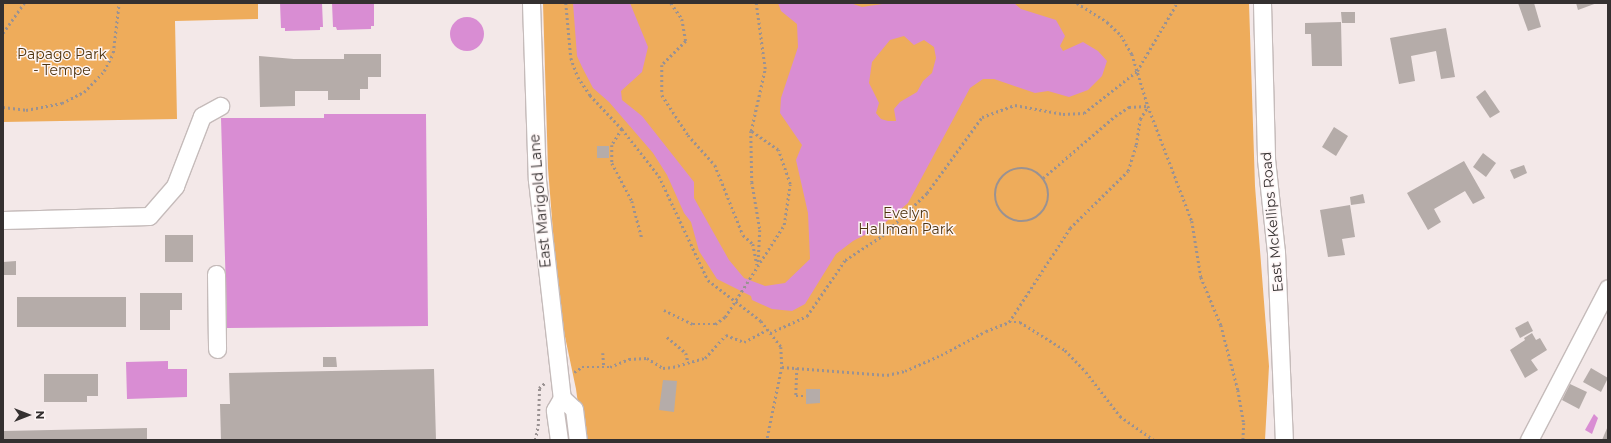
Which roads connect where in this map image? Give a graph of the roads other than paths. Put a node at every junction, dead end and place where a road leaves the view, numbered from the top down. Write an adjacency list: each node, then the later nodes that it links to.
1 (531, 3): 8 (street, East Marigold Lane)
2 (1262, 3): 11 (street, East McKellips Road)
3 (220, 106): 4 (street)
4 (3, 220)
5 (216, 274): 7 (street)
6 (1608, 288): 12 (street)
7 (217, 349)
8 (562, 398): 9 (street, East Marigold Lane); 10 (street)
9 (559, 440)
10 (578, 440)
11 (1284, 440)
12 (1529, 440)

